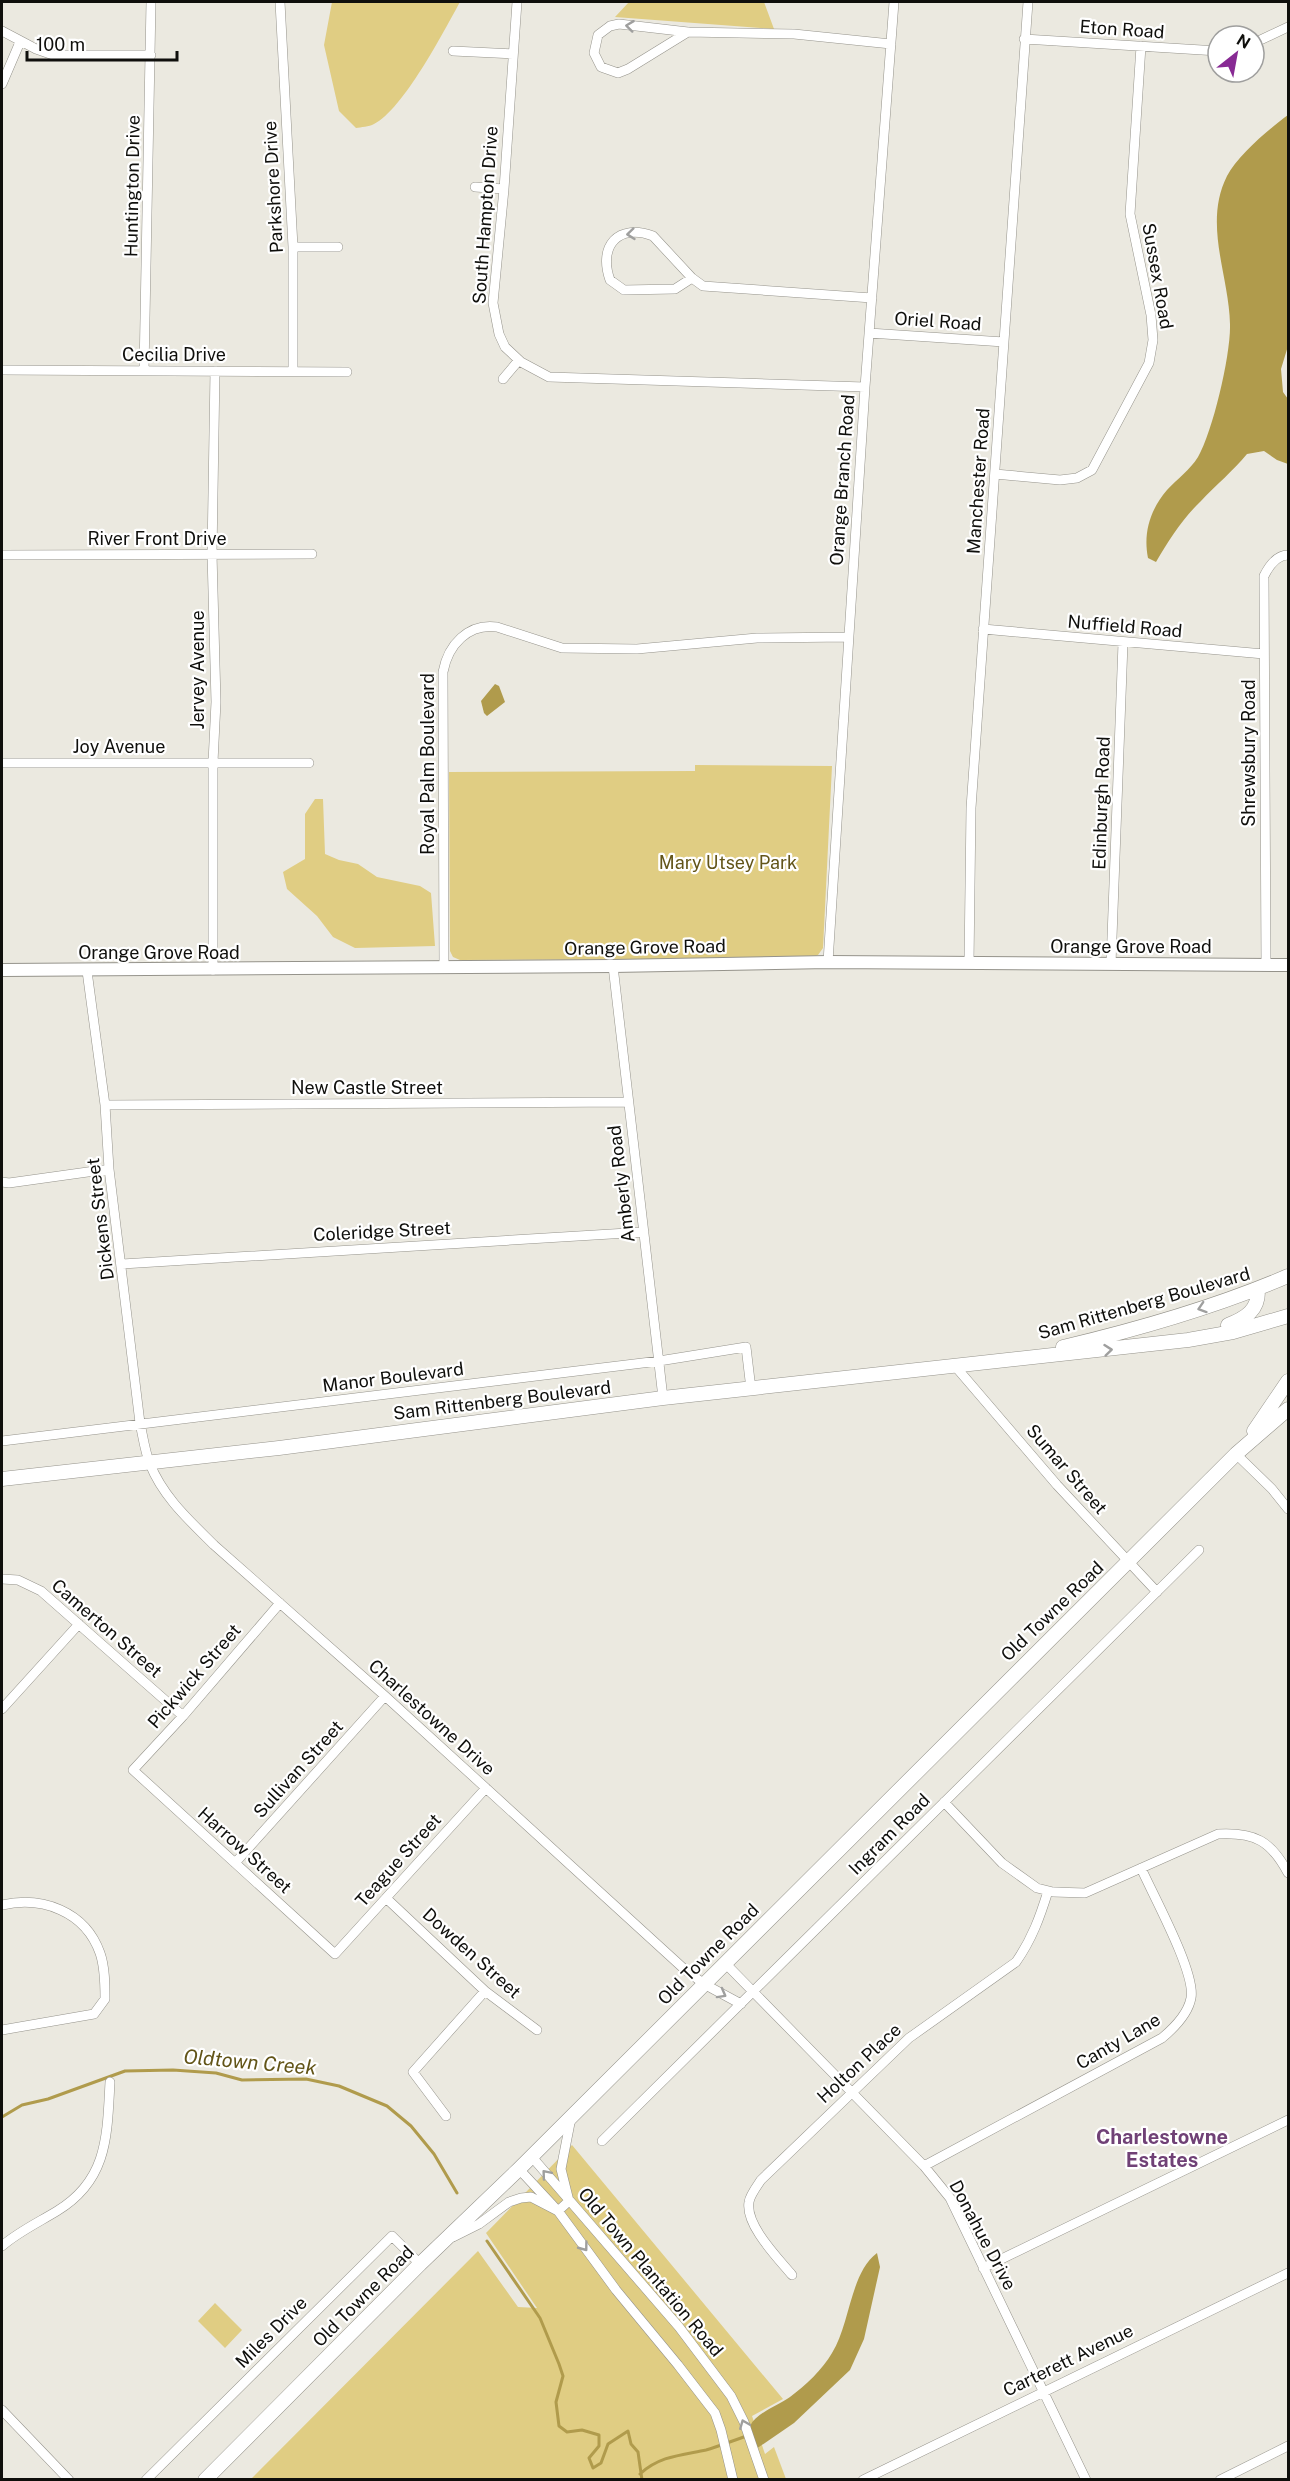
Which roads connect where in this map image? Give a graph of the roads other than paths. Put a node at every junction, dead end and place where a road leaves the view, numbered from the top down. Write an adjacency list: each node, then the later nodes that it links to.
1 (151, 2): 17 (street, Huntington Drive)
2 (280, 2): 21 (street, Parkshore Drive)
3 (516, 2): 16 (street, South Hampton Drive)
4 (894, 2): 12 (street, Orange Branch Road)
5 (1028, 2): 10 (street, Manchester Road)
6 (1288, 27): 9 (street)
7 (2, 31): 11 (street)
8 (688, 33): 8 (street, one-way to 8); 12 (street)
9 (1266, 37)
10 (1024, 39): 13 (street, Eton Road); 26 (street, Manchester Road)
11 (20, 42): 17 (street); 18 (street)
12 (891, 45): 24 (street, Orange Branch Road)
13 (1141, 46): 14 (street, Eton Road); 35 (street, Sussex Road)
14 (1206, 50)
15 (453, 51): 16 (street)
16 (513, 54): 20 (street, South Hampton Drive)
17 (151, 55): 29 (street, Huntington Drive)
18 (2, 84)
19 (475, 187): 20 (street)
20 (504, 189): 27 (street, South Hampton Drive)
21 (293, 247): 22 (street); 31 (street, Parkshore Drive)
22 (338, 247)
23 (692, 278): 23 (street, one-way to 23); 24 (street)
24 (872, 298): 25 (street, Orange Branch Road)
25 (869, 333): 26 (street, Oriel Road); 34 (street, Orange Branch Road)
26 (1004, 342): 35 (street, Manchester Road)
27 (519, 360): 33 (street); 34 (street, South Hampton Drive)
28 (2, 370): 29 (street, Cecilia Drive)
29 (144, 371): 30 (street, Cecilia Drive)
30 (215, 371): 31 (street, Cecilia Drive); 36 (street, Jervey Avenue)
31 (293, 371): 32 (street, Cecilia Drive)
32 (347, 372)
33 (503, 379)
34 (865, 387): 41 (street, Orange Branch Road)
35 (995, 474): 40 (street, Manchester Road)
36 (212, 554): 37 (street, River Front Drive); 38 (street, River Front Drive); 44 (street, Jervey Avenue)
37 (312, 554)
38 (2, 555)
39 (1288, 555): 43 (street, Shrewsbury Road)
40 (983, 629): 42 (street, Nuffield Road); 48 (street, Manchester Road)
41 (848, 638): 47 (street, Orange Branch Road); 52 (street, Royal Palm Boulevard)
42 (1123, 643): 43 (street, Nuffield Road); 49 (street, Edinburgh Road)
43 (1264, 654): 50 (street, Shrewsbury Road)
44 (213, 762): 45 (street, Joy Avenue); 46 (street, Joy Avenue); 55 (street, Jervey Avenue)
45 (2, 763)
46 (309, 763)
47 (828, 962): 48 (street, Orange Grove Road); 53 (street, Orange Grove Road)
48 (969, 963): 49 (street, Orange Grove Road)
49 (1111, 964): 50 (street, Orange Grove Road)
50 (1266, 964): 51 (street, Orange Grove Road)
51 (1288, 965)
52 (444, 966): 53 (street, Orange Grove Road); 55 (street, Orange Grove Road)
53 (612, 966): 57 (street, Amberly Road)
54 (2, 970): 56 (street, Orange Grove Road)
55 (213, 970): 56 (street, Orange Grove Road)
56 (87, 971): 58 (street, Dickens Street)
57 (628, 1102): 58 (street, New Castle Street); 61 (street, Amberly Road)
58 (105, 1105): 59 (street, Dickens Street)
59 (109, 1169): 60 (street); 62 (street, Dickens Street)
60 (2, 1182)
61 (644, 1232): 62 (street, Coleridge Street); 68 (street, Amberly Road)
62 (122, 1264): 74 (street, Dickens Street)
63 (1288, 1276): 64 (main road, Sam Rittenberg Boulevard)
64 (1258, 1289): 66 (main road); 67 (main road, Sam Rittenberg Boulevard, one-way to 67)
65 (1288, 1316): 66 (main road, Sam Rittenberg Boulevard)
66 (1188, 1340): 67 (main road, Sam Rittenberg Boulevard, one-way to 66)
67 (1008, 1360): 69 (main road, Sam Rittenberg Boulevard)
68 (659, 1361): 71 (street, Manor Boulevard); 72 (street, Amberly Road); 74 (street, Manor Boulevard)
69 (955, 1366): 71 (main road, Sam Rittenberg Boulevard); 81 (street, Sumar Street)
70 (1288, 1380): 76 (main road, Old Towne Road)
71 (751, 1389): 72 (main road, Sam Rittenberg Boulevard)
72 (663, 1398): 77 (main road, Sam Rittenberg Boulevard)
73 (1288, 1409): 76 (main road, Old Towne Road)
74 (140, 1423): 75 (street, Manor Boulevard); 77 (street, Dickens Street)
75 (2, 1441)
76 (1236, 1454): 79 (street); 81 (main road, Old Towne Road)
77 (150, 1463): 78 (main road, Sam Rittenberg Boulevard); 84 (street, Charlestowne Drive)
78 (2, 1479)
79 (1288, 1509)
80 (1199, 1550): 83 (street, Ingram Road)
81 (1128, 1562): 83 (street, Sumar Street); 99 (main road, Old Towne Road)
82 (2, 1579): 85 (street, Camerton Street)
83 (1157, 1592): 91 (street, Ingram Road)
84 (280, 1604): 86 (street, Charlestowne Drive); 88 (street, Pickwick Street)
85 (79, 1624): 87 (street); 88 (street, Camerton Street)
86 (385, 1696): 90 (street, Charlestowne Drive); 92 (street, Sullivan Street)
87 (2, 1709)
88 (183, 1716): 89 (street, Pickwick Street)
89 (133, 1770): 92 (street, Harrow Street)
90 (486, 1788): 96 (street, Teague Street); 100 (street, Charlestowne Drive)
91 (944, 1802): 95 (street); 102 (street, Ingram Road)
92 (235, 1863): 98 (street, Harrow Street)
93 (1141, 1868): 94 (street); 95 (street); 113 (street, Canty Lane)
94 (1288, 1873)
95 (1048, 1891): 107 (street, Holton Place)
96 (386, 1898): 98 (street, Teague Street); 101 (street, Dowden Street)
97 (2, 1905): 104 (street)
98 (335, 1954)
99 (725, 1963): 100 (main road, Old Towne Road); 102 (street, Donahue Drive)
100 (704, 1984): 103 (street, Charlestowne Drive, one-way to 103); 109 (main road, Old Towne Road)
101 (485, 1991): 105 (street, Dowden Street); 108 (street)
102 (752, 1993): 103 (street, Ingram Road); 107 (street, Donahue Drive)
103 (741, 2004): 111 (street, Ingram Road)
104 (2, 2030)
105 (537, 2030)
106 (110, 2082): 118 (street)
107 (851, 2093): 113 (street, Donahue Drive); 122 (street, Holton Place)
108 (446, 2116)
109 (572, 2116): 112 (main road, Old Towne Road); 115 (street)
110 (1288, 2120): 120 (street)
111 (602, 2141)
112 (532, 2157): 114 (main road, Old Towne Road); 115 (street, Old Town Plantation Road, one-way to 112)
113 (924, 2166): 120 (street, Donahue Drive)
114 (519, 2169): 116 (street, Old Town Plantation Road); 117 (main road, Old Towne Road)
115 (569, 2201): 116 (street); 130 (street, Old Town Plantation Road, one-way to 115)
116 (558, 2211): 117 (street); 129 (street, Old Town Plantation Road, one-way to 129)
117 (443, 2242): 119 (main road, Old Towne Road)
118 (2, 2246)
119 (420, 2264): 127 (street, Miles Drive); 128 (main road, Old Towne Road)
120 (983, 2268): 123 (street, Donahue Drive)
121 (1288, 2272): 123 (street, Carterett Avenue)
122 (792, 2276)
123 (1042, 2391): 131 (street, Carterett Avenue); 132 (street, Donahue Drive)
124 (2, 2413): 126 (street)
125 (1288, 2446): 133 (street)
126 (69, 2480)
127 (146, 2480)
128 (205, 2480)
129 (733, 2480)
130 (764, 2480)
131 (863, 2480)
132 (1086, 2480)
133 (1220, 2480)

